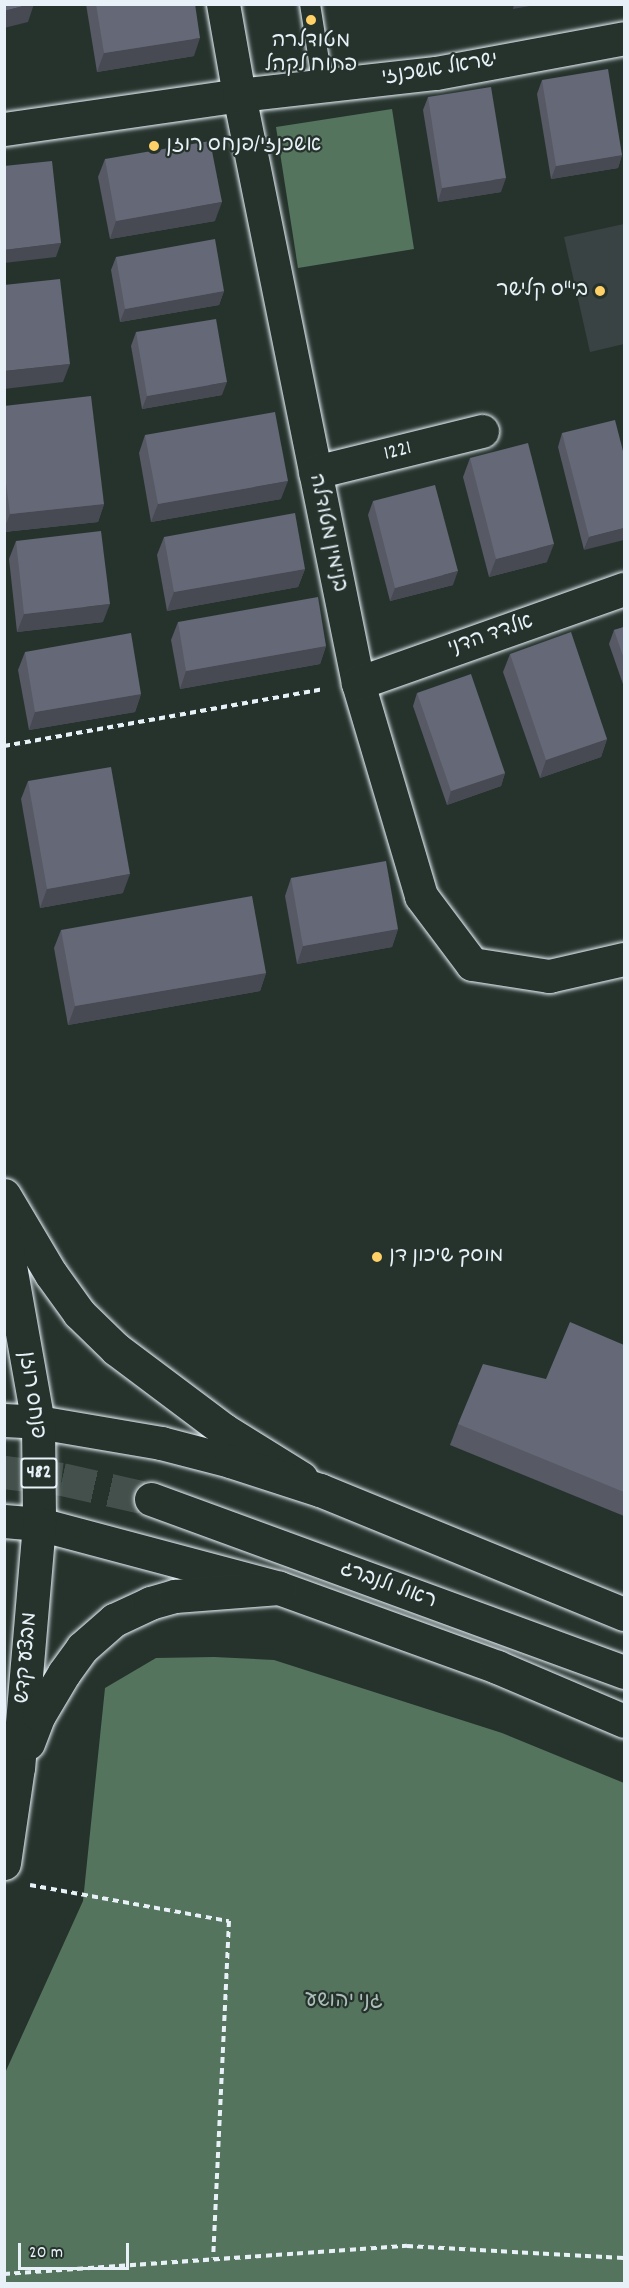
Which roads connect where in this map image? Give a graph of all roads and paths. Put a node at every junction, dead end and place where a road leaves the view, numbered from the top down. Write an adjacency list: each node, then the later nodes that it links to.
1 (223, 4): 5 (street, בנימין מטודלה)
2 (310, 4): 4 (lane)
3 (624, 38): 4 (street, ישראל אשכנזי)
4 (323, 86): 5 (street, ישראל אשכנזי)
5 (238, 95): 6 (street, ישראל אשכנזי); 8 (street, בנימין מטודלה)
6 (4, 129)
7 (482, 431): 8 (street, 1221)
8 (315, 472): 10 (street, בנימין מטודלה)
9 (624, 589): 10 (street, אלדד הדני)
10 (357, 683): 11 (path); 12 (street, בנימין מטודלה)
11 (4, 746)
12 (624, 959)
13 (4, 1195): 17 (street)
14 (4, 1232): 16 (street, פנחס רוזן / 482)
15 (4, 1420): 16 (street)
16 (38, 1422): 17 (street); 20 (street, פנחס רוזן / 482)
17 (320, 1490): 22 (street)
18 (151, 1499): 23 (street, ראול ולנברג)
19 (4, 1521): 20 (street)
20 (39, 1524): 21 (street); 25 (street, מבצע קדש / 482)
21 (279, 1588): 24 (street); 25 (street)
22 (624, 1614)
23 (624, 1672)
24 (624, 1721)
25 (18, 1767): 26 (street, מבצע קדש / 482)
26 (16, 1874): 27 (path)
27 (213, 2258): 28 (path); 29 (path)
28 (624, 2258)
29 (4, 2274)

